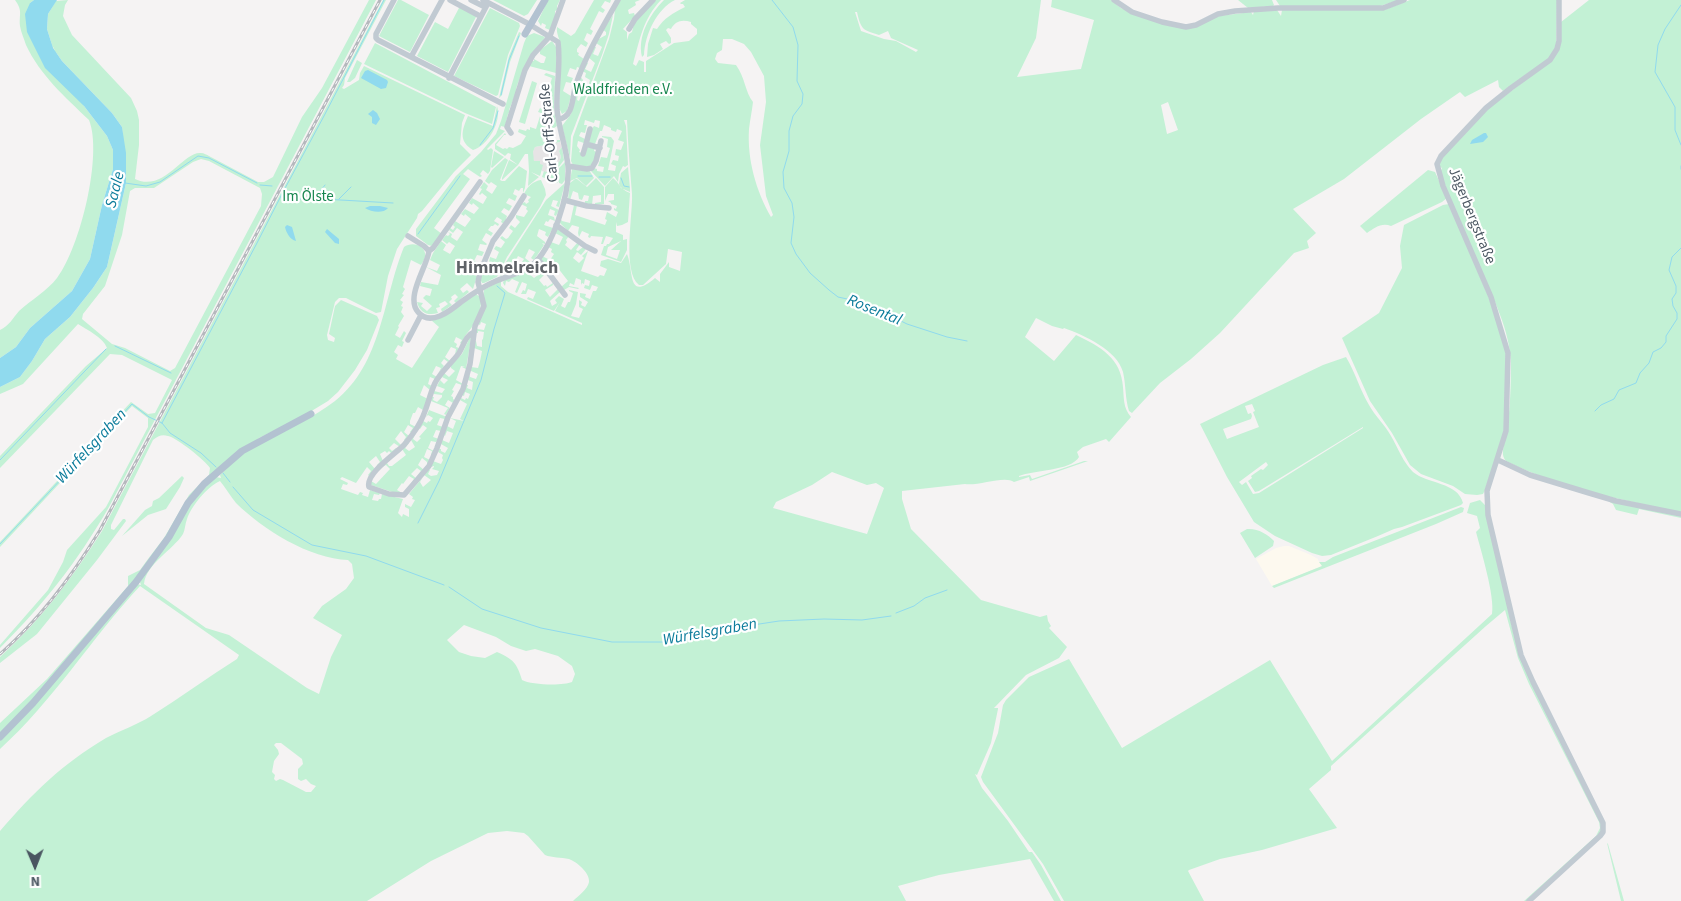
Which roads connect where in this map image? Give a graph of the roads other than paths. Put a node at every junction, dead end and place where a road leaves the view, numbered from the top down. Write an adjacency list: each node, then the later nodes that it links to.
1 (394, 0): 18 (street)
2 (442, 0): 18 (street)
3 (450, 0): 12 (street)
4 (469, 0): 12 (street); 13 (street)
5 (545, 0): 14 (main road)
6 (563, 0): 17 (street)
7 (618, 0): 21 (street)
8 (653, 0): 15 (street)
9 (1114, 0): 10 (street)
10 (1404, 0)
11 (1559, 0): 44 (street, Jägerbergstraße)
12 (462, 4): 13 (street)
13 (483, 4): 14 (street); 19 (street)
14 (530, 24): 16 (main road); 17 (street)
15 (629, 30)
16 (525, 34)
17 (550, 36): 21 (street, Carl-Orff-Straße); 23 (street)
18 (411, 57): 19 (street)
19 (449, 78): 20 (street)
20 (503, 104)
21 (558, 119): 28 (street, Carl-Orff-Straße)
22 (590, 129): 25 (street)
23 (511, 133)
24 (601, 141): 26 (street)
25 (586, 144): 26 (street); 27 (street)
26 (600, 148): 28 (street)
27 (583, 154)
28 (568, 166): 31 (street, Carl-Orff-Straße)
29 (480, 182): 36 (street)
30 (524, 196): 38 (street)
31 (564, 200): 32 (street); 33 (street, Carl-Orff-Straße)
32 (609, 208)
33 (556, 225): 35 (street); 37 (street, Carl-Orff-Straße)
34 (408, 236): 36 (street)
35 (595, 250)
36 (429, 251): 40 (street)
37 (538, 259): 38 (street, Carl-Orff-Straße); 39 (street)
38 (480, 289): 40 (street, Carl-Orff-Straße); 41 (street)
39 (565, 295)
40 (421, 315): 42 (street)
41 (474, 332): 41 (street)
42 (408, 340)
43 (310, 414): 46 (main road)
44 (1498, 460): 45 (street); 47 (street)
45 (1681, 514)
46 (0, 737)
47 (1529, 901)

